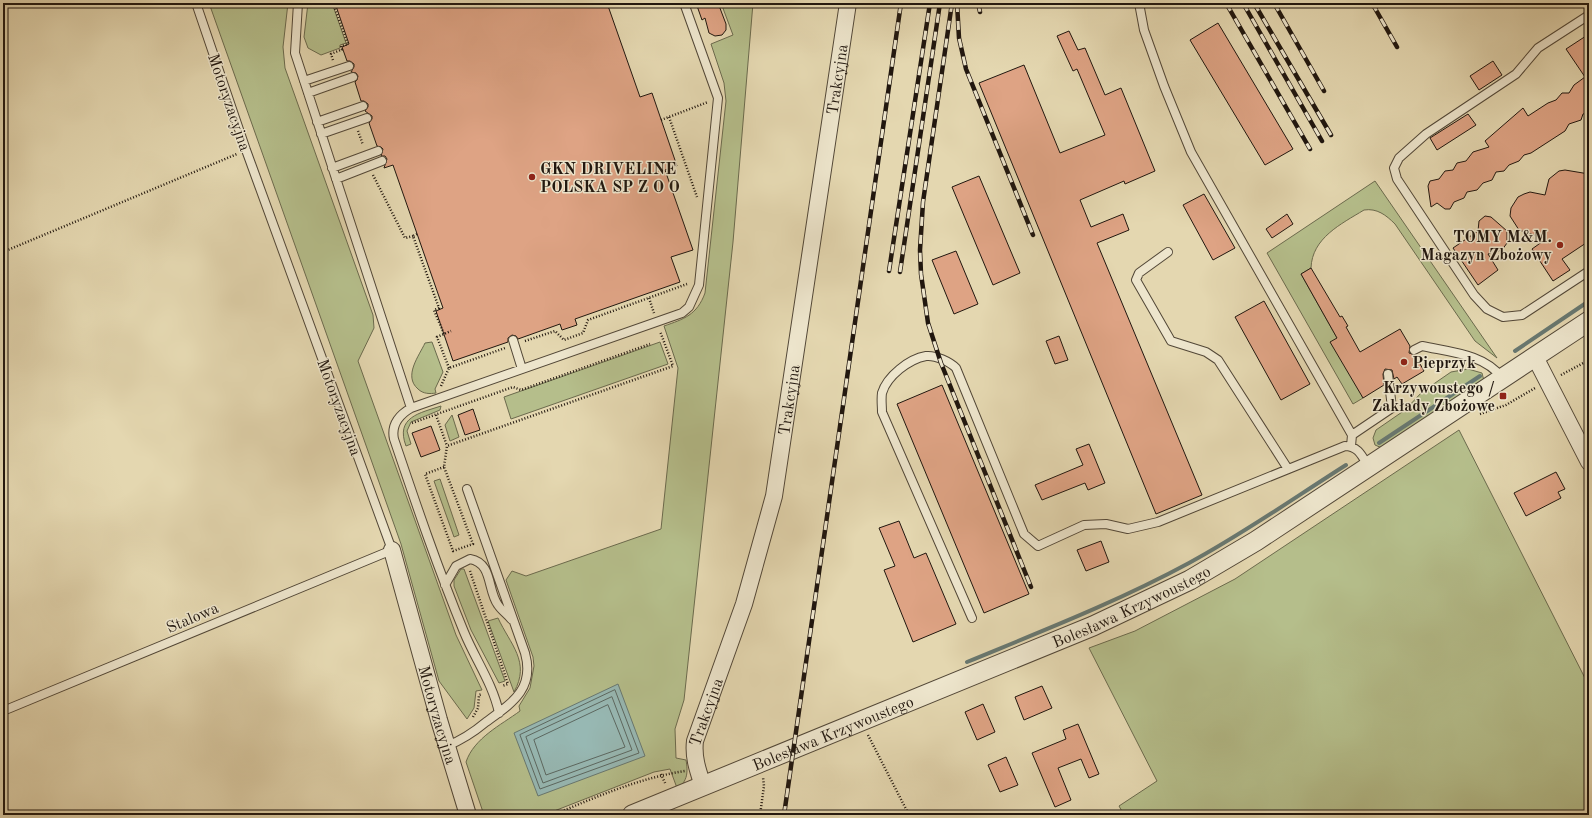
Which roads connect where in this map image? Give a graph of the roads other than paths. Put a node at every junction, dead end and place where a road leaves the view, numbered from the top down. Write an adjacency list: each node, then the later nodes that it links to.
1 (196, 3): 35 (lane, Motoryzacyjna)
2 (298, 3): 9 (lane)
3 (684, 3): 25 (lane)
4 (848, 3): 42 (street, Trakcyjna)
5 (1139, 3): 29 (lane)
6 (1589, 14): 20 (lane)
7 (349, 66): 9 (lane)
8 (352, 77): 10 (lane)
9 (304, 81): 10 (lane)
10 (308, 93): 13 (lane)
11 (363, 106): 13 (lane)
12 (367, 118): 14 (lane)
13 (318, 122): 14 (lane)
14 (321, 134): 17 (lane)
15 (378, 150): 17 (lane)
16 (382, 160): 18 (lane)
17 (332, 168): 18 (lane)
18 (336, 178): 28 (lane)
19 (1168, 252): 33 (lane)
20 (1589, 271)
21 (1589, 321): 24 (street, Bolesława Krzywoustego)
22 (513, 340): 25 (lane)
23 (1414, 350): 27 (lane)
24 (1534, 357): 27 (street, Bolesława Krzywoustego); 31 (street)
25 (522, 369): 28 (lane)
26 (1388, 374): 29 (lane)
27 (1502, 378): 32 (street, Bolesława Krzywoustego)
28 (411, 408): 36 (lane)
29 (1352, 435): 30 (lane)
30 (1351, 446): 32 (lane); 33 (lane)
31 (1589, 462)
32 (1368, 466): 42 (street, Bolesława Krzywoustego)
33 (1288, 469): 37 (lane)
34 (467, 489): 38 (lane)
35 (392, 550): 39 (lane, Stalowa); 41 (street, Motoryzacyjna)
36 (446, 585): 38 (lane); 40 (lane)
37 (972, 618)
38 (513, 621): 40 (lane)
39 (3, 711)
40 (499, 713): 41 (lane)
41 (447, 746): 43 (street, Motoryzacyjna)
42 (700, 777): 44 (street, Bolesława Krzywoustego)
43 (468, 815)
44 (632, 815)

